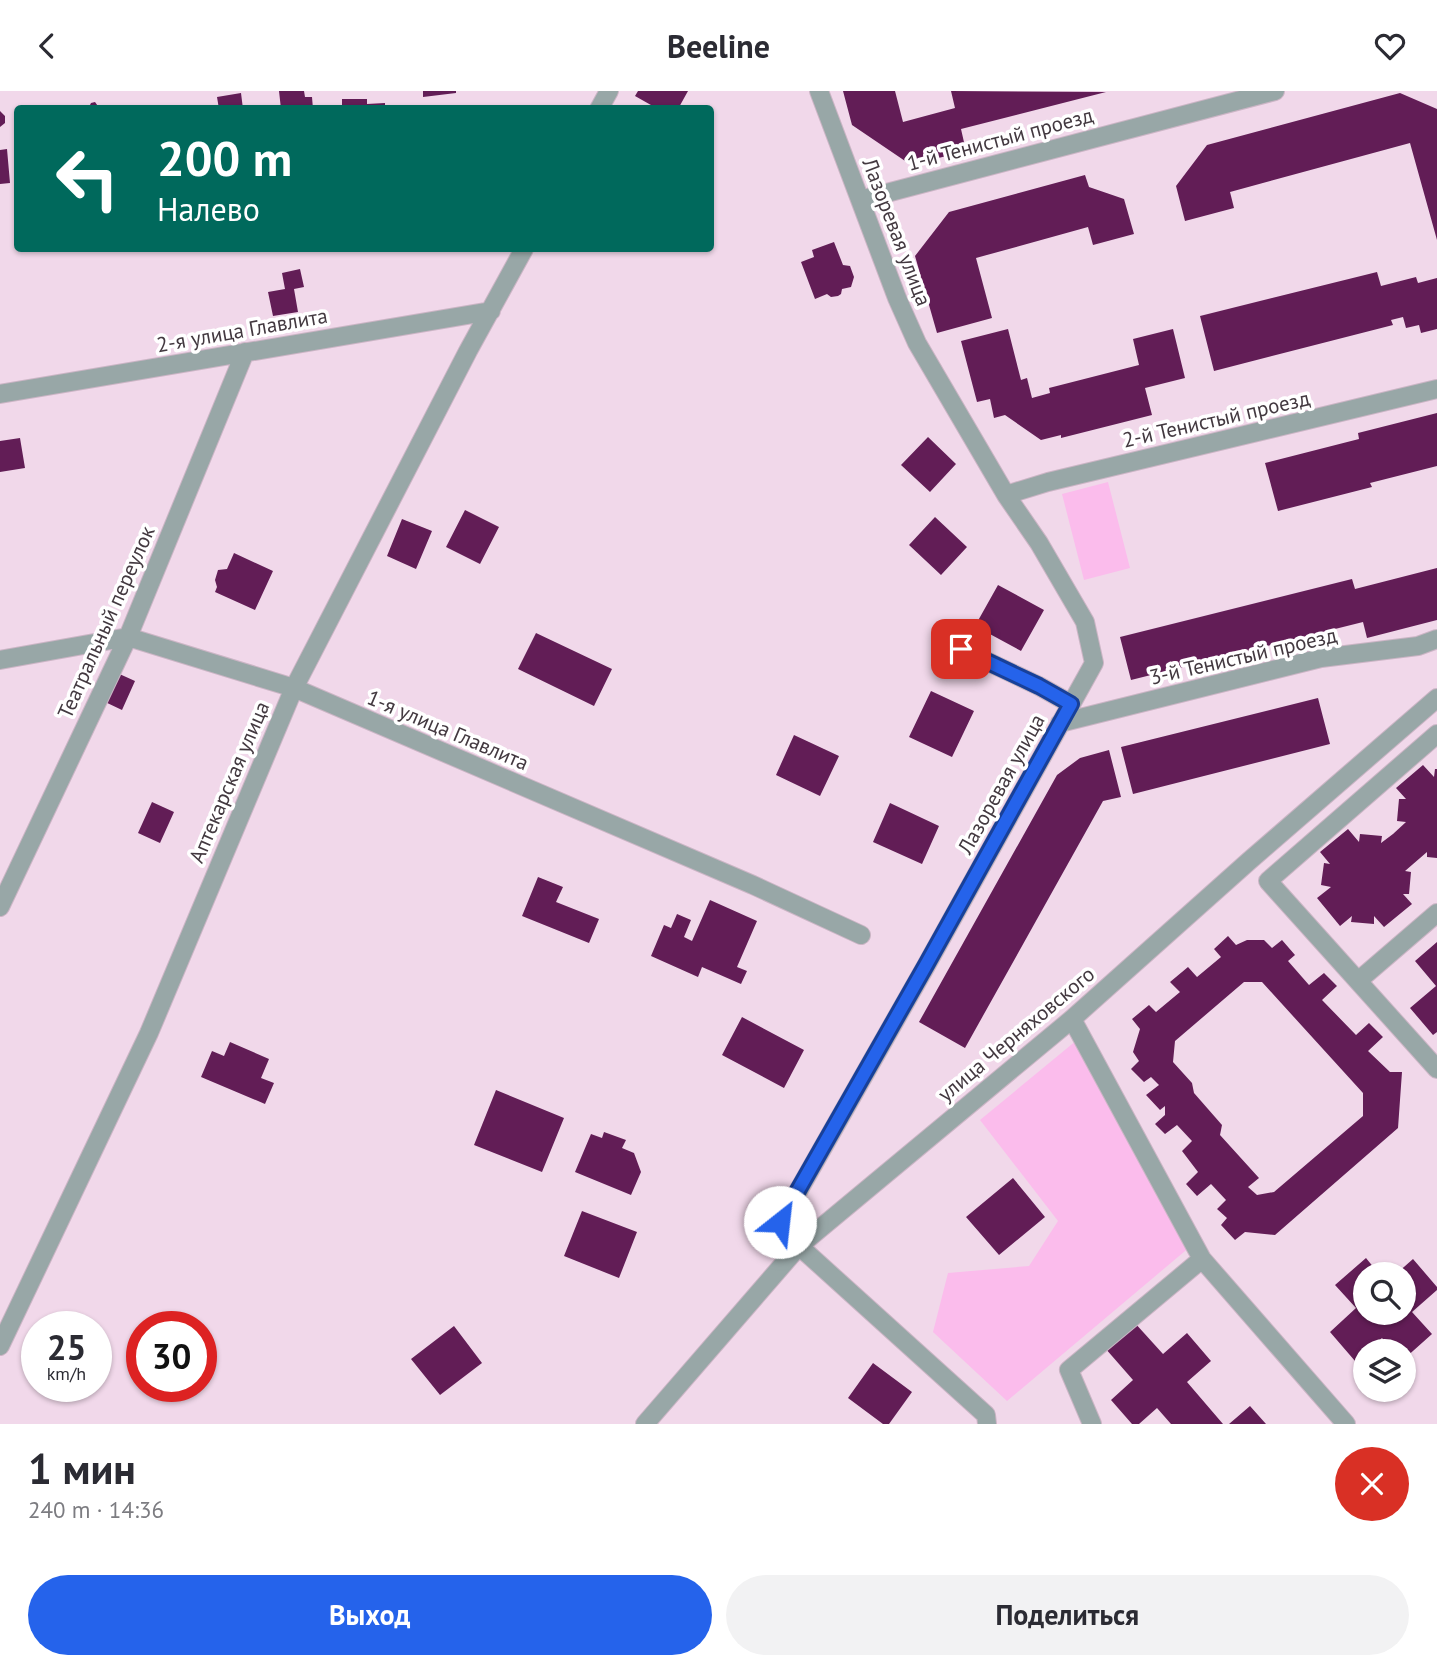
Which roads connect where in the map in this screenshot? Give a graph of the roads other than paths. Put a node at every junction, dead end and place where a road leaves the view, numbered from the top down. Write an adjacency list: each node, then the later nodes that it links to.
1 (819, 91): 3 (street, Лазоревая улица)
2 (1275, 91): 3 (street, 1-й Тенистый проезд)
3 (859, 199): 9 (street, Лазоревая улица)
4 (522, 252): 5 (street, Аптекарская улица)
5 (491, 311): 6 (street, 2-я улица Главлита); 14 (street, Аптекарская улица)
6 (246, 352): 8 (street, 2-я улица Главлита); 10 (street, Театральный переулок)
7 (1437, 389): 9 (street, 2-й Тенистый проезд)
8 (0, 394)
9 (1006, 495): 16 (street, Лазоревая улица)
10 (128, 637): 13 (street, 1-я улица Главлита); 14 (street, 1-я улица Главлита); 19 (street, Театральный переулок)
11 (1437, 639): 17 (street, 3-й Тенистый проезд)
12 (961, 649): 16 (street)
13 (0, 660)
14 (294, 688): 21 (street, 1-я улица Главлита); 27 (street, Аптекарская улица)
15 (1437, 698): 23 (street, улица Черняховского)
16 (1071, 704): 17 (street, Лазоревая улица)
17 (1060, 723): 25 (street, Лазоревая улица)
18 (1437, 734): 22 (street)
19 (0, 907)
20 (1437, 913): 22 (street)
21 (861, 935)
22 (1358, 981): 24 (street)
23 (1072, 1019): 25 (street, улица Черняховского); 26 (street)
24 (1437, 1069)
25 (799, 1246): 28 (street, улица Черняховского); 29 (street)
26 (1202, 1259): 30 (street); 31 (street)
27 (0, 1346)
28 (645, 1424)
29 (987, 1424)
30 (1092, 1424)
31 (1346, 1424)

